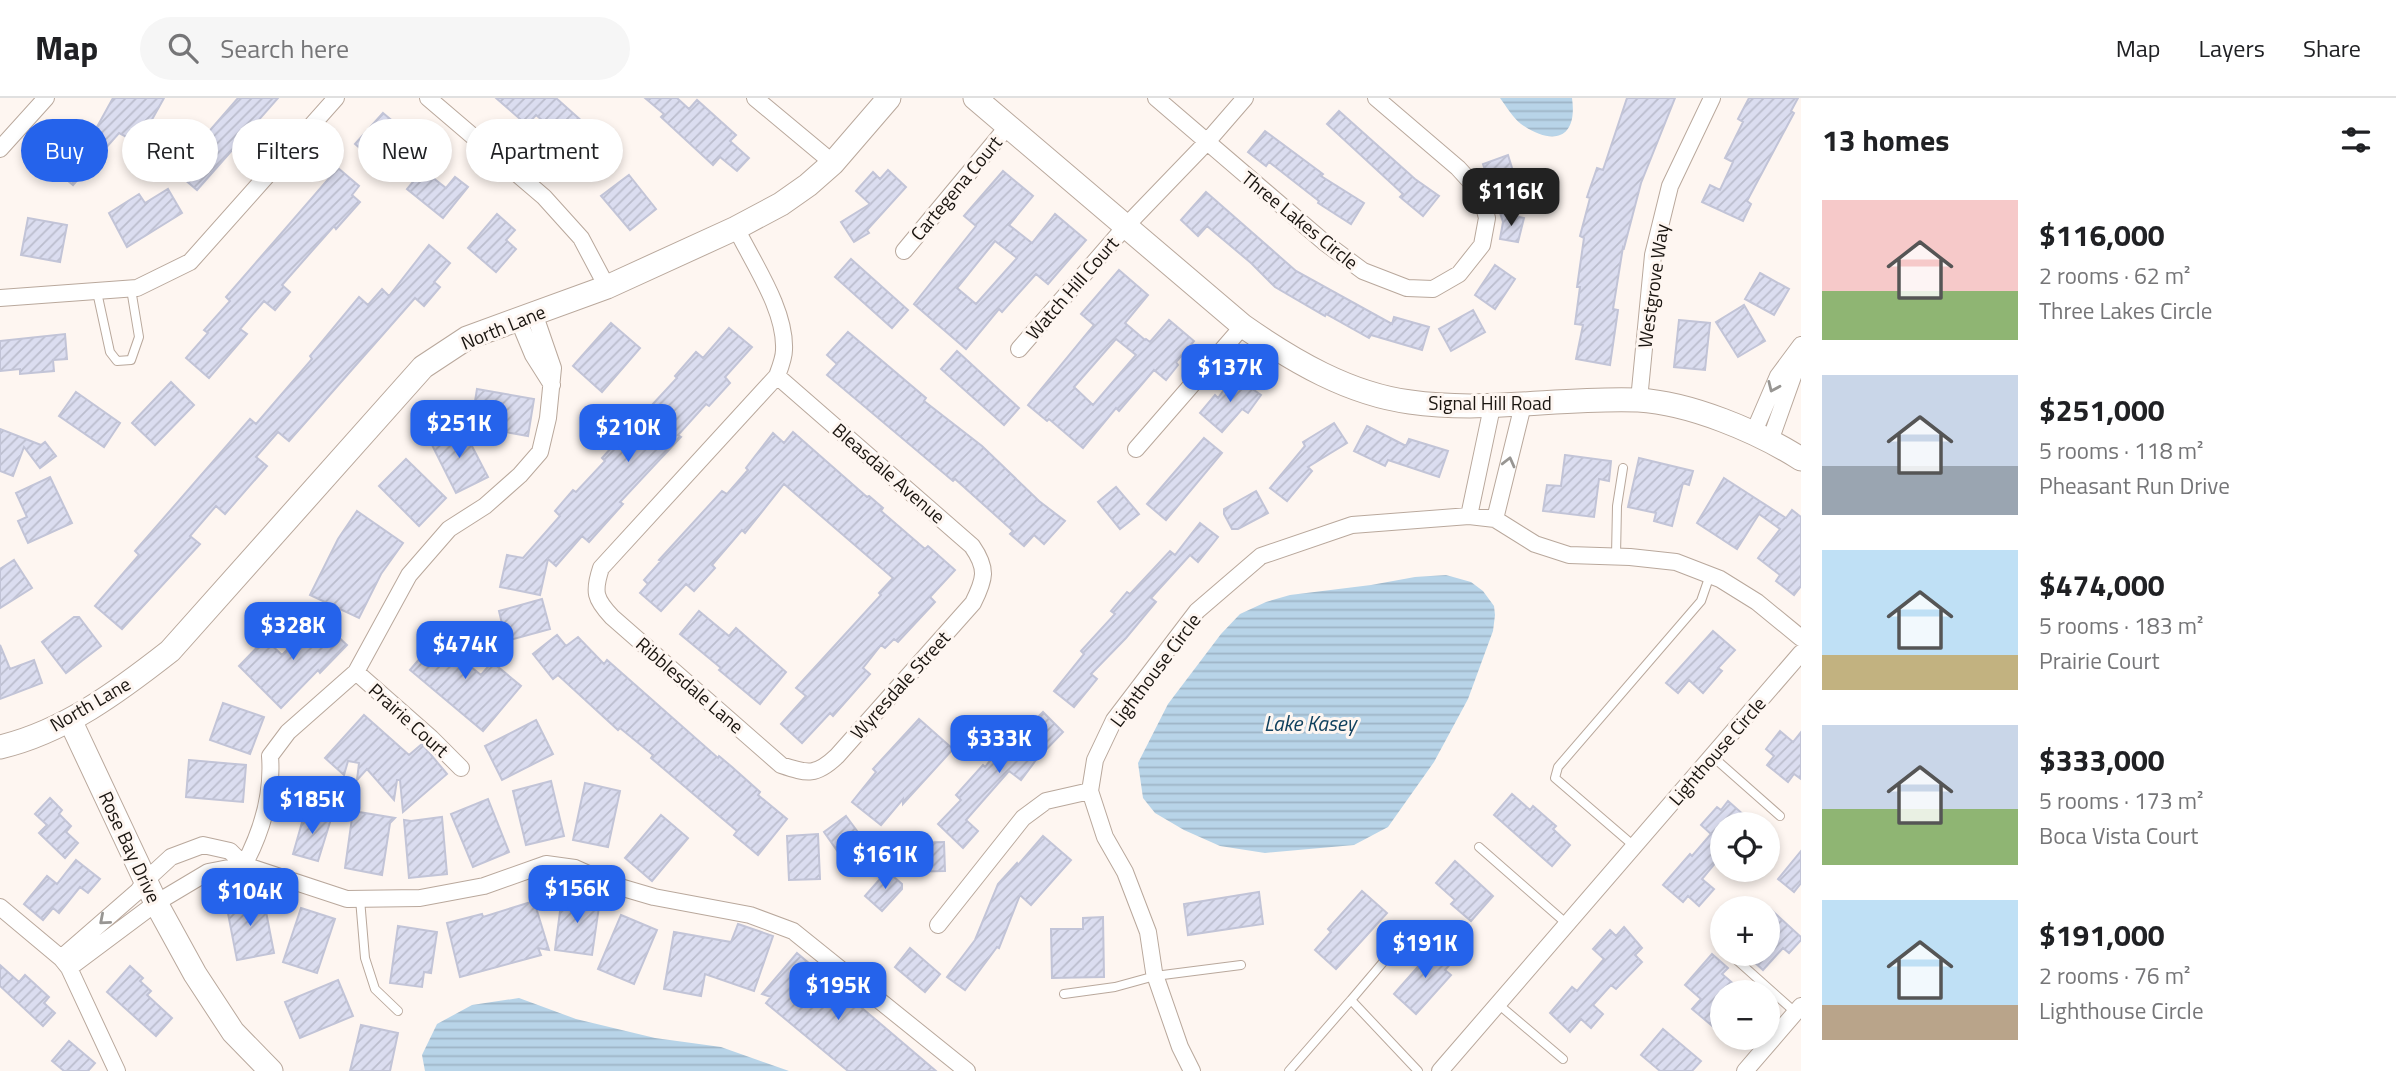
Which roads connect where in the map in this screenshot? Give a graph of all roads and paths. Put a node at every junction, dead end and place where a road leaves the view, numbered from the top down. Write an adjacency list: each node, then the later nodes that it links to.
1 (46, 98): 13 (street)
2 (336, 98): 19 (street)
3 (428, 98): 18 (street)
4 (755, 98): 14 (street)
5 (889, 98): 14 (street, North Lane)
6 (975, 98): 11 (street, Signal Hill Road)
7 (1156, 98): 12 (street, Three Lakes Circle)
8 (1245, 98): 12 (street, Watch Hill Court)
9 (1376, 98): 12 (street, Three Lakes Circle)
10 (1712, 98): 28 (street, Westgrove Way)
11 (1008, 126): 15 (street, Signal Hill Road); 17 (street, Cartegena Court)
12 (1206, 143): 15 (street, Watch Hill Court)
13 (0, 149)
14 (833, 163): 16 (street, North Lane)
15 (1125, 227): 23 (street, Signal Hill Road); 25 (street, Watch Hill Court)
16 (736, 228): 18 (street, North Lane); 27 (street)
17 (904, 251)
18 (607, 287): 22 (street, North Lane)
19 (131, 289): 20 (street); 20 (lane)
20 (97, 292): 21 (street)
21 (0, 298)
22 (526, 316): 42 (street); 43 (street, North Lane)
23 (1243, 326): 30 (street, Signal Hill Road); 32 (street)
24 (1801, 345): 31 (street, one-way to 31)
25 (1019, 349)
26 (1801, 354): 31 (street)
27 (778, 376): 39 (street, Bleasdale Avenue); 47 (street, Ribblesdale Lane)
28 (1639, 400): 29 (street, Signal Hill Road); 31 (street, Signal Hill Road)
29 (1523, 405): 30 (street, Signal Hill Road); 36 (street, one-way to 29)
30 (1492, 407): 35 (street)
31 (1762, 438): 33 (street, Signal Hill Road)
32 (1136, 449)
33 (1801, 459)
34 (1623, 468): 37 (lane)
35 (1469, 516): 36 (street, Lighthouse Circle); 48 (street, Lighthouse Circle)
36 (1495, 519): 37 (street, Lighthouse Circle)
37 (1616, 556): 38 (street, Lighthouse Circle)
38 (1710, 575): 40 (street, Lighthouse Circle); 50 (lane)
39 (984, 580): 47 (street, Wyresdale Street)
40 (1801, 638)
41 (1801, 653): 45 (street, Lighthouse Circle)
42 (356, 672): 46 (street, Prairie Court); 52 (street)
43 (70, 720): 44 (street, North Lane); 53 (street, Rose Bay Drive)
44 (0, 747)
45 (1712, 756): 49 (lane); 50 (street, Lighthouse Circle)
46 (461, 768)
47 (802, 772)
48 (1090, 791): 58 (street); 63 (street, Lighthouse Circle)
49 (1775, 812)
50 (1634, 846): 57 (street, Lighthouse Circle)
51 (1479, 847): 57 (lane)
52 (244, 865): 53 (street); 54 (street); 55 (street)
53 (146, 880): 55 (street, Rose Bay Drive); 60 (street, one-way to 60)
54 (360, 899): 68 (lane); 72 (street)
55 (156, 903): 60 (street); 71 (street, Rose Bay Drive)
56 (0, 908): 60 (street)
57 (1567, 924): 66 (street, Lighthouse Circle)
58 (938, 925)
59 (1407, 934): 65 (lane)
60 (65, 963): 70 (street)
61 (1241, 965): 63 (lane)
62 (1745, 966): 67 (lane)
63 (1155, 976): 64 (lane); 73 (street, Lighthouse Circle)
64 (1064, 994)
65 (1351, 1000): 74 (lane); 75 (lane)
66 (1498, 1004): 69 (lane); 76 (street, Lighthouse Circle)
67 (1798, 1009): 77 (street)
68 (398, 1011)
69 (1563, 1059)
70 (117, 1071)
71 (271, 1071)
72 (967, 1071)
73 (1192, 1071)
74 (1289, 1071)
75 (1418, 1071)
76 (1440, 1071)
77 (1745, 1071)

